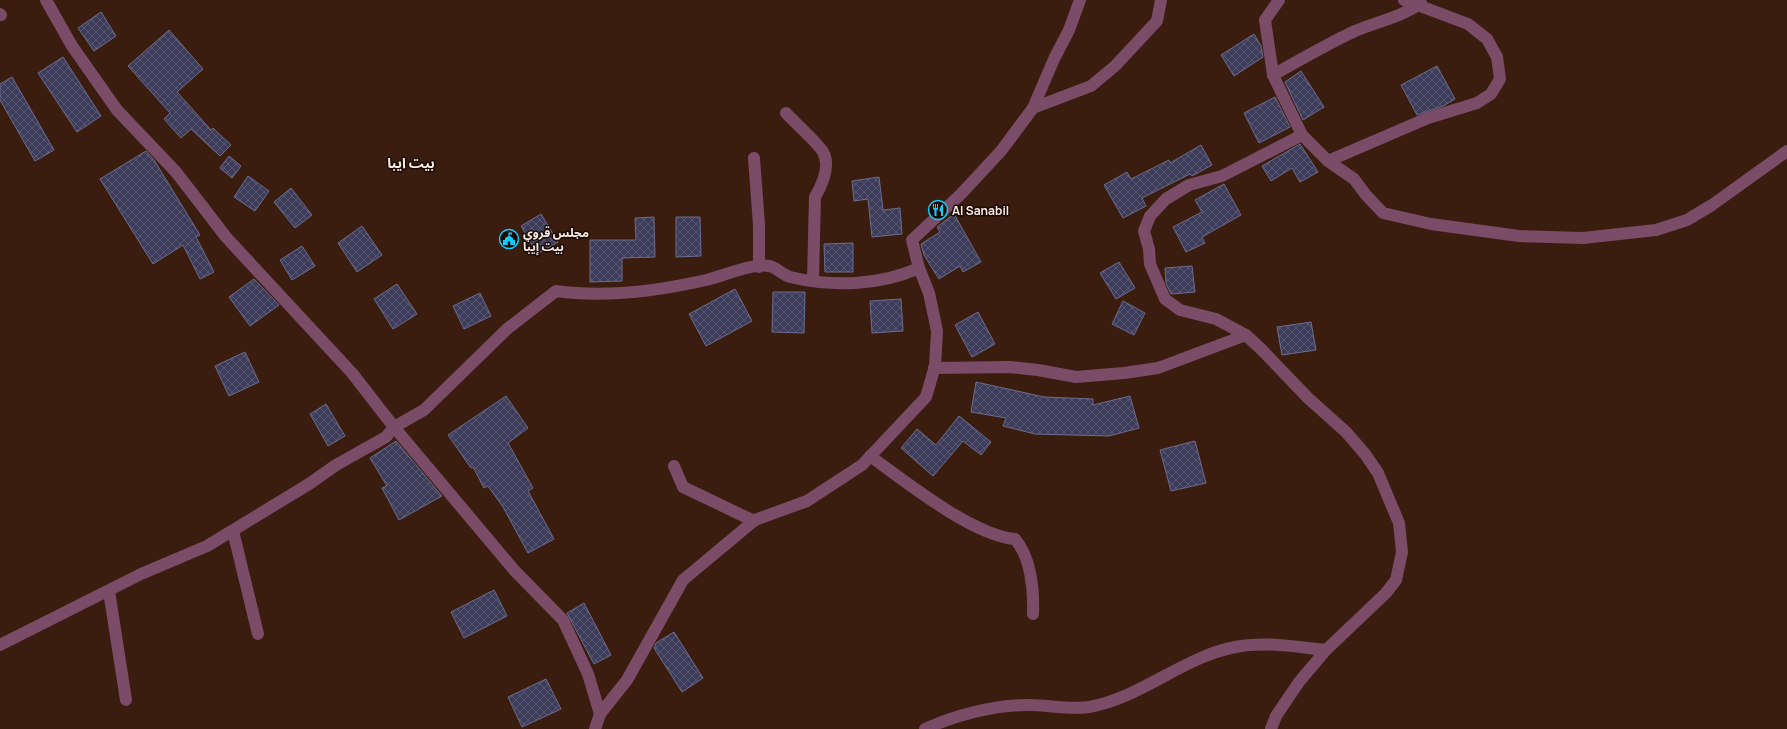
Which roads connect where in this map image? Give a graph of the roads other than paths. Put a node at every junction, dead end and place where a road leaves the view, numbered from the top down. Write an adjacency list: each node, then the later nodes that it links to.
1 (46, 0): 19 (street)
2 (1080, 0): 8 (street)
3 (1161, 0): 8 (street)
4 (1279, 0): 7 (street)
5 (1404, 0): 6 (street)
6 (1421, 2): 7 (street); 13 (street)
7 (1273, 75): 10 (street)
8 (1033, 108): 15 (street)
9 (786, 114): 16 (street)
10 (1302, 135): 13 (street); 17 (street)
11 (1787, 151): 13 (street)
12 (754, 158): 14 (street)
13 (1328, 160)
14 (759, 267): 16 (street); 19 (street)
15 (919, 268): 16 (street); 18 (street)
16 (813, 280)
17 (1246, 335): 18 (street); 28 (street)
18 (934, 368): 20 (street)
19 (394, 427): 23 (street); 30 (street)
20 (870, 456): 22 (street); 25 (street)
21 (674, 466): 22 (street)
22 (754, 521): 30 (street)
23 (232, 531): 24 (street); 26 (street)
24 (109, 591): 27 (street); 29 (street)
25 (1033, 614)
26 (258, 634)
27 (0, 645)
28 (1326, 650): 32 (street); 33 (street)
29 (126, 700)
30 (600, 714): 31 (street)
31 (595, 729)
32 (925, 729)
33 (1271, 729)

